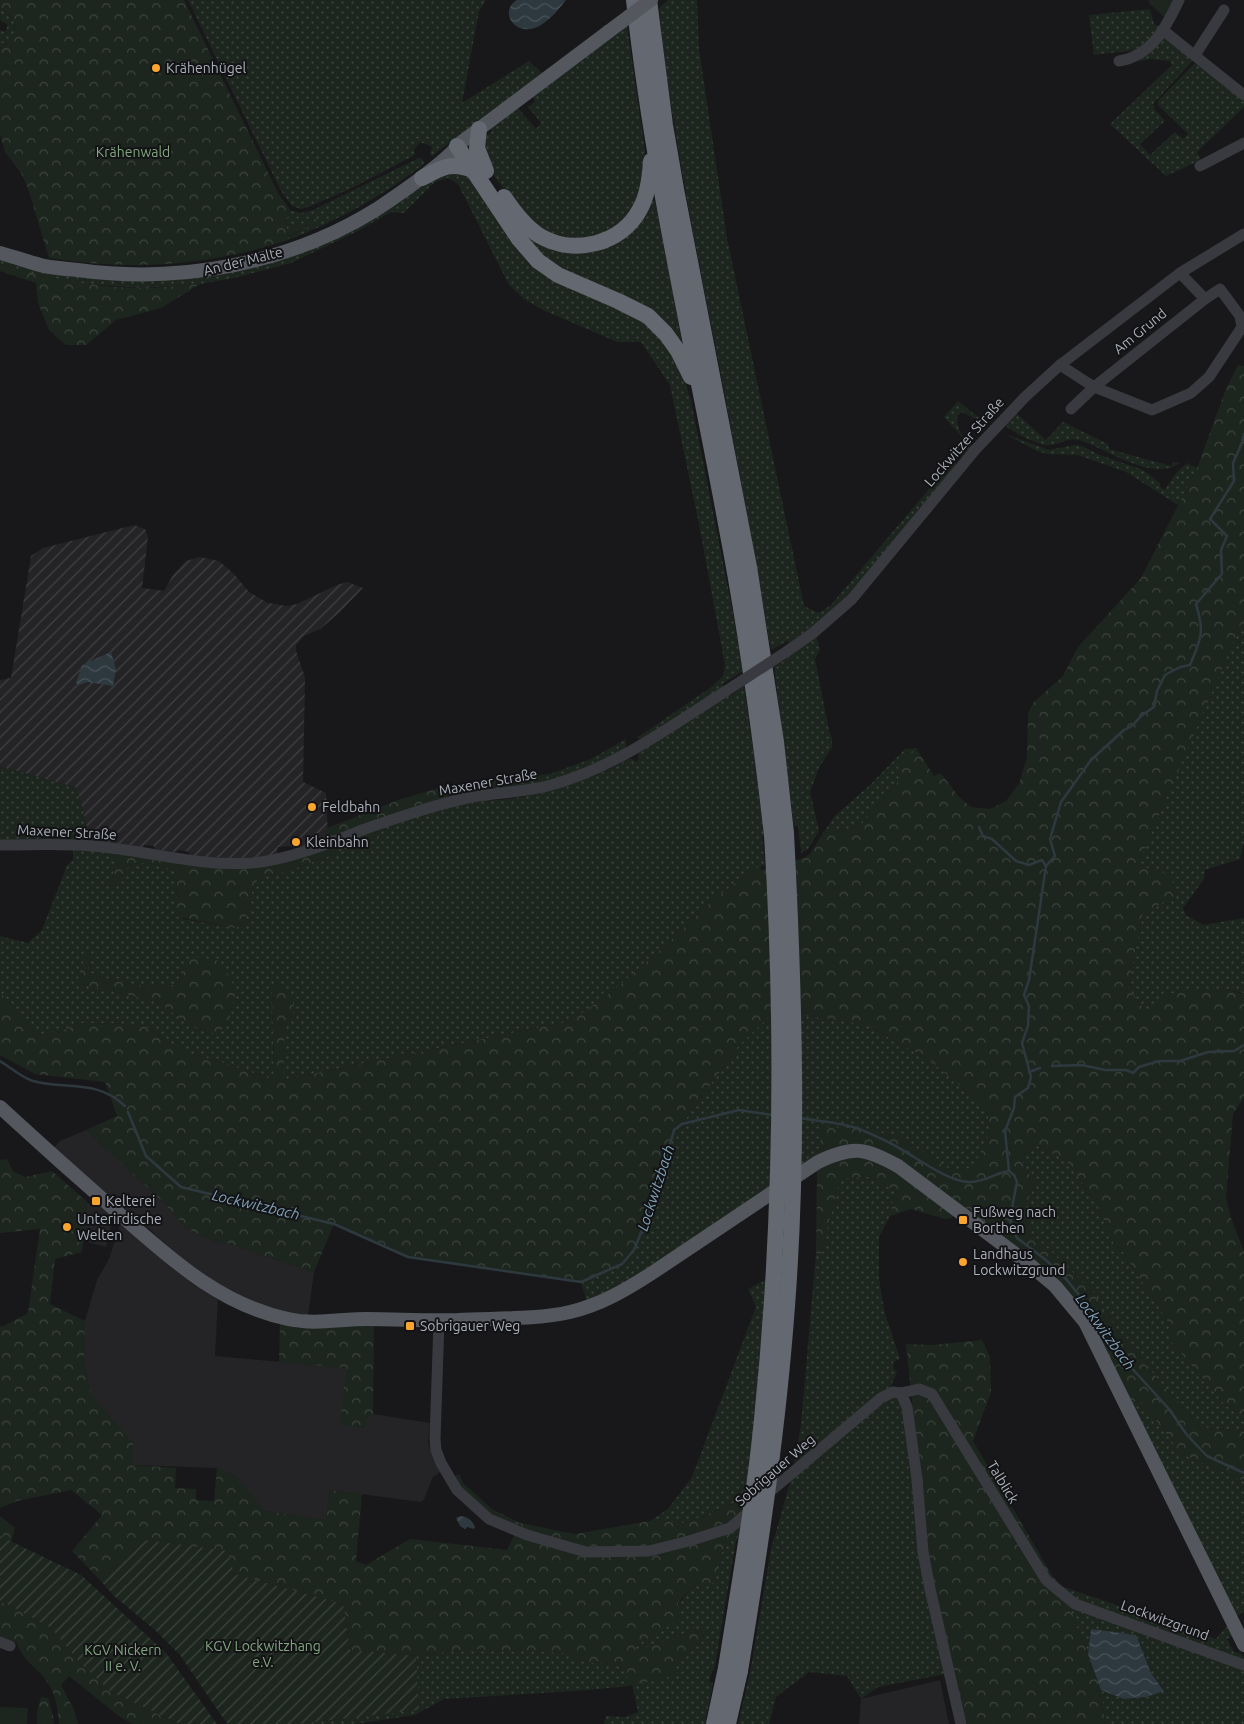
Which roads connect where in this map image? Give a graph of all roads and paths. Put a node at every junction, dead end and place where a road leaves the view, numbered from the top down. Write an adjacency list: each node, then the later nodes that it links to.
1 (634, 0): 10 (highway)
2 (650, 0): 9 (main road, An der Malte, bridge); 26 (highway)
3 (1179, 0): 5 (street)
4 (1224, 10): 6 (street)
5 (1164, 31): 6 (street); 7 (street)
6 (1195, 55): 8 (street)
7 (1119, 61)
8 (1243, 92)
9 (479, 129): 11 (main road, An der Malte); 14 (highway)
10 (653, 139): 14 (highway); 23 (highway)
11 (460, 143): 14 (highway); 15 (main road, An der Malte); 17 (main road, An der Malte)
12 (1244, 143): 13 (street)
13 (1200, 166)
14 (479, 170): 15 (highway); 23 (highway)
15 (422, 178): 18 (main road, An der Malte)
16 (1244, 234): 19 (street, Lockwitzer Straße)
17 (0, 247)
18 (0, 253)
19 (1180, 273): 20 (street); 21 (street, Lockwitzer Straße)
20 (1205, 299): 22 (street, Am Grund); 22 (street, Am Grund)
21 (1060, 365): 22 (street, Am Grund); 25 (street, Lockwitzer Straße, bridge)
22 (1094, 387): 24 (street, Am Grund)
23 (702, 403): 26 (highway)
24 (1071, 409)
25 (726, 691): 27 (street, Maxener Straße)
26 (779, 834): 34 (highway, bridge)
27 (0, 844)
28 (0, 1107): 29 (main road)
29 (439, 1321): 30 (street, Sobrigauer Weg); 32 (main road)
30 (901, 1393): 31 (street, Talblick); 37 (street)
31 (1075, 1604): 33 (street, Lockwitzgrund)
32 (1244, 1645)
33 (1244, 1665)
34 (733, 1669): 35 (highway); 36 (highway)
35 (714, 1724)
36 (728, 1724)
37 (961, 1724)

